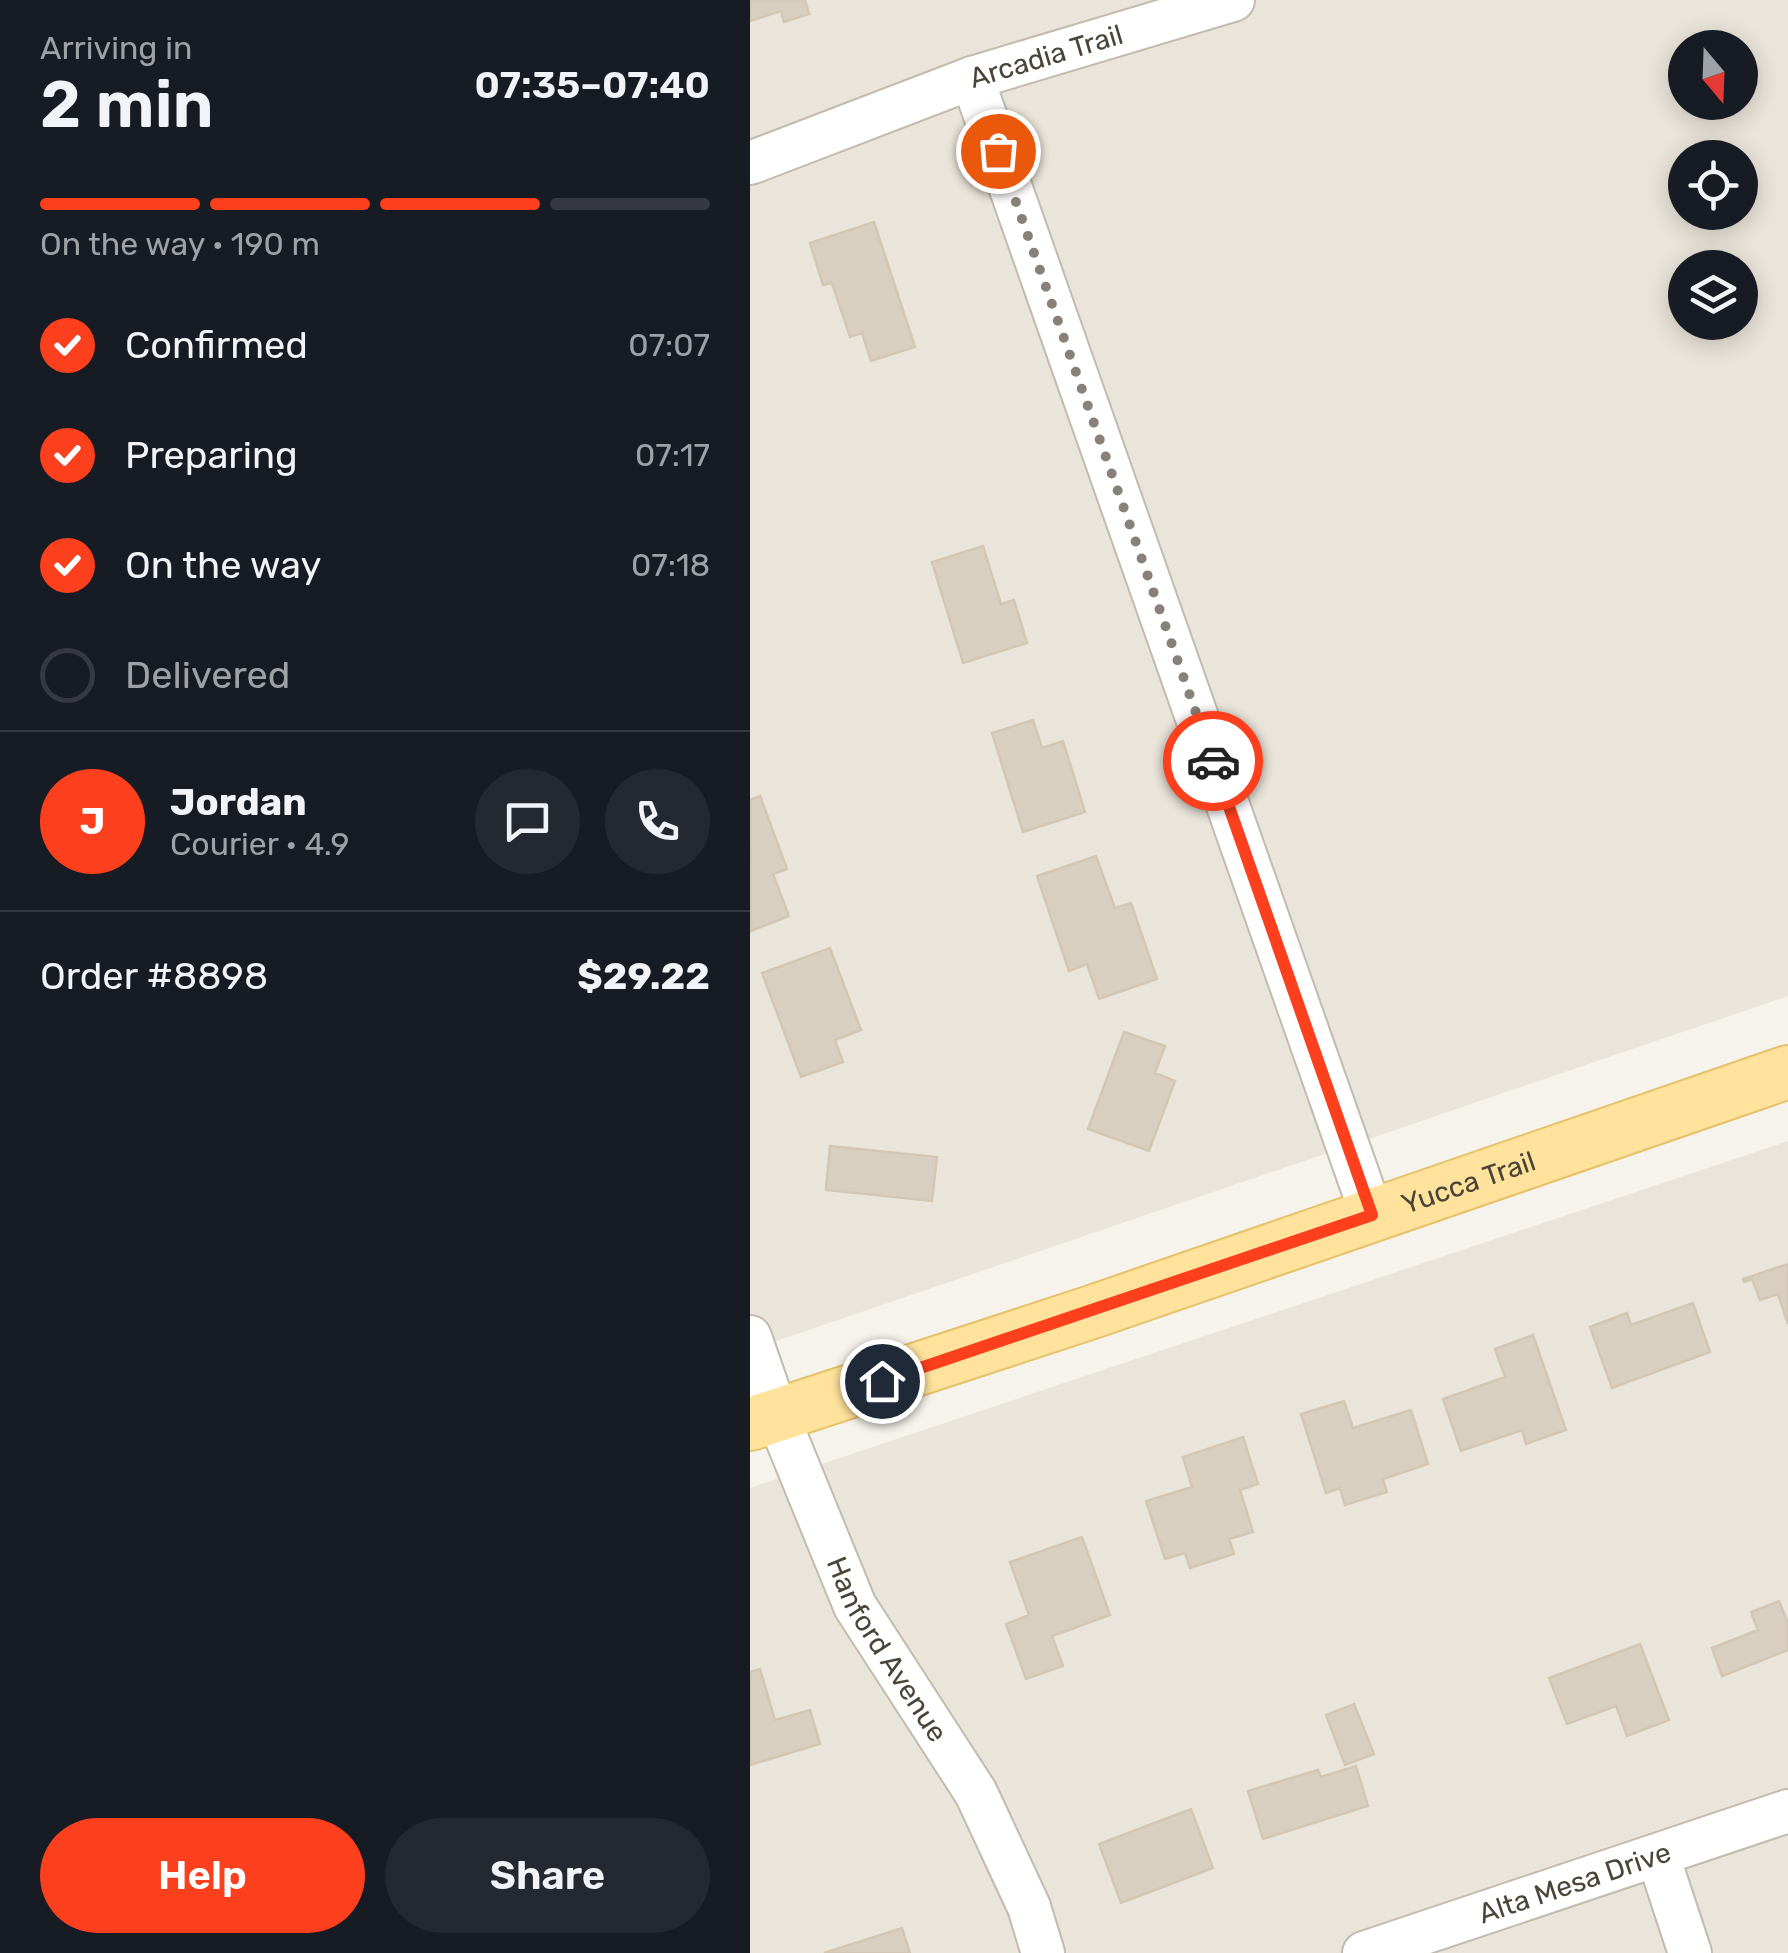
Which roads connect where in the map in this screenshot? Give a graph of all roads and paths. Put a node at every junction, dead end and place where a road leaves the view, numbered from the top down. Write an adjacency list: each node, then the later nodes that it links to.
1 (1232, 0): 2 (street, Arcadia Trail)
2 (972, 78): 3 (street, Arcadia Trail); 5 (street)
3 (750, 162)
4 (1788, 1072): 5 (main road, Yucca Trail)
5 (1372, 1215): 7 (main road, Yucca Trail)
6 (750, 1337): 7 (street, Hanford Avenue)
7 (764, 1420): 10 (street, Hanford Avenue)
8 (1788, 1811): 9 (street, Alta Mesa Drive)
9 (1658, 1856): 11 (street, Alta Mesa Drive); 12 (street)
10 (1044, 1953)
11 (1364, 1953)
12 (1690, 1953)

